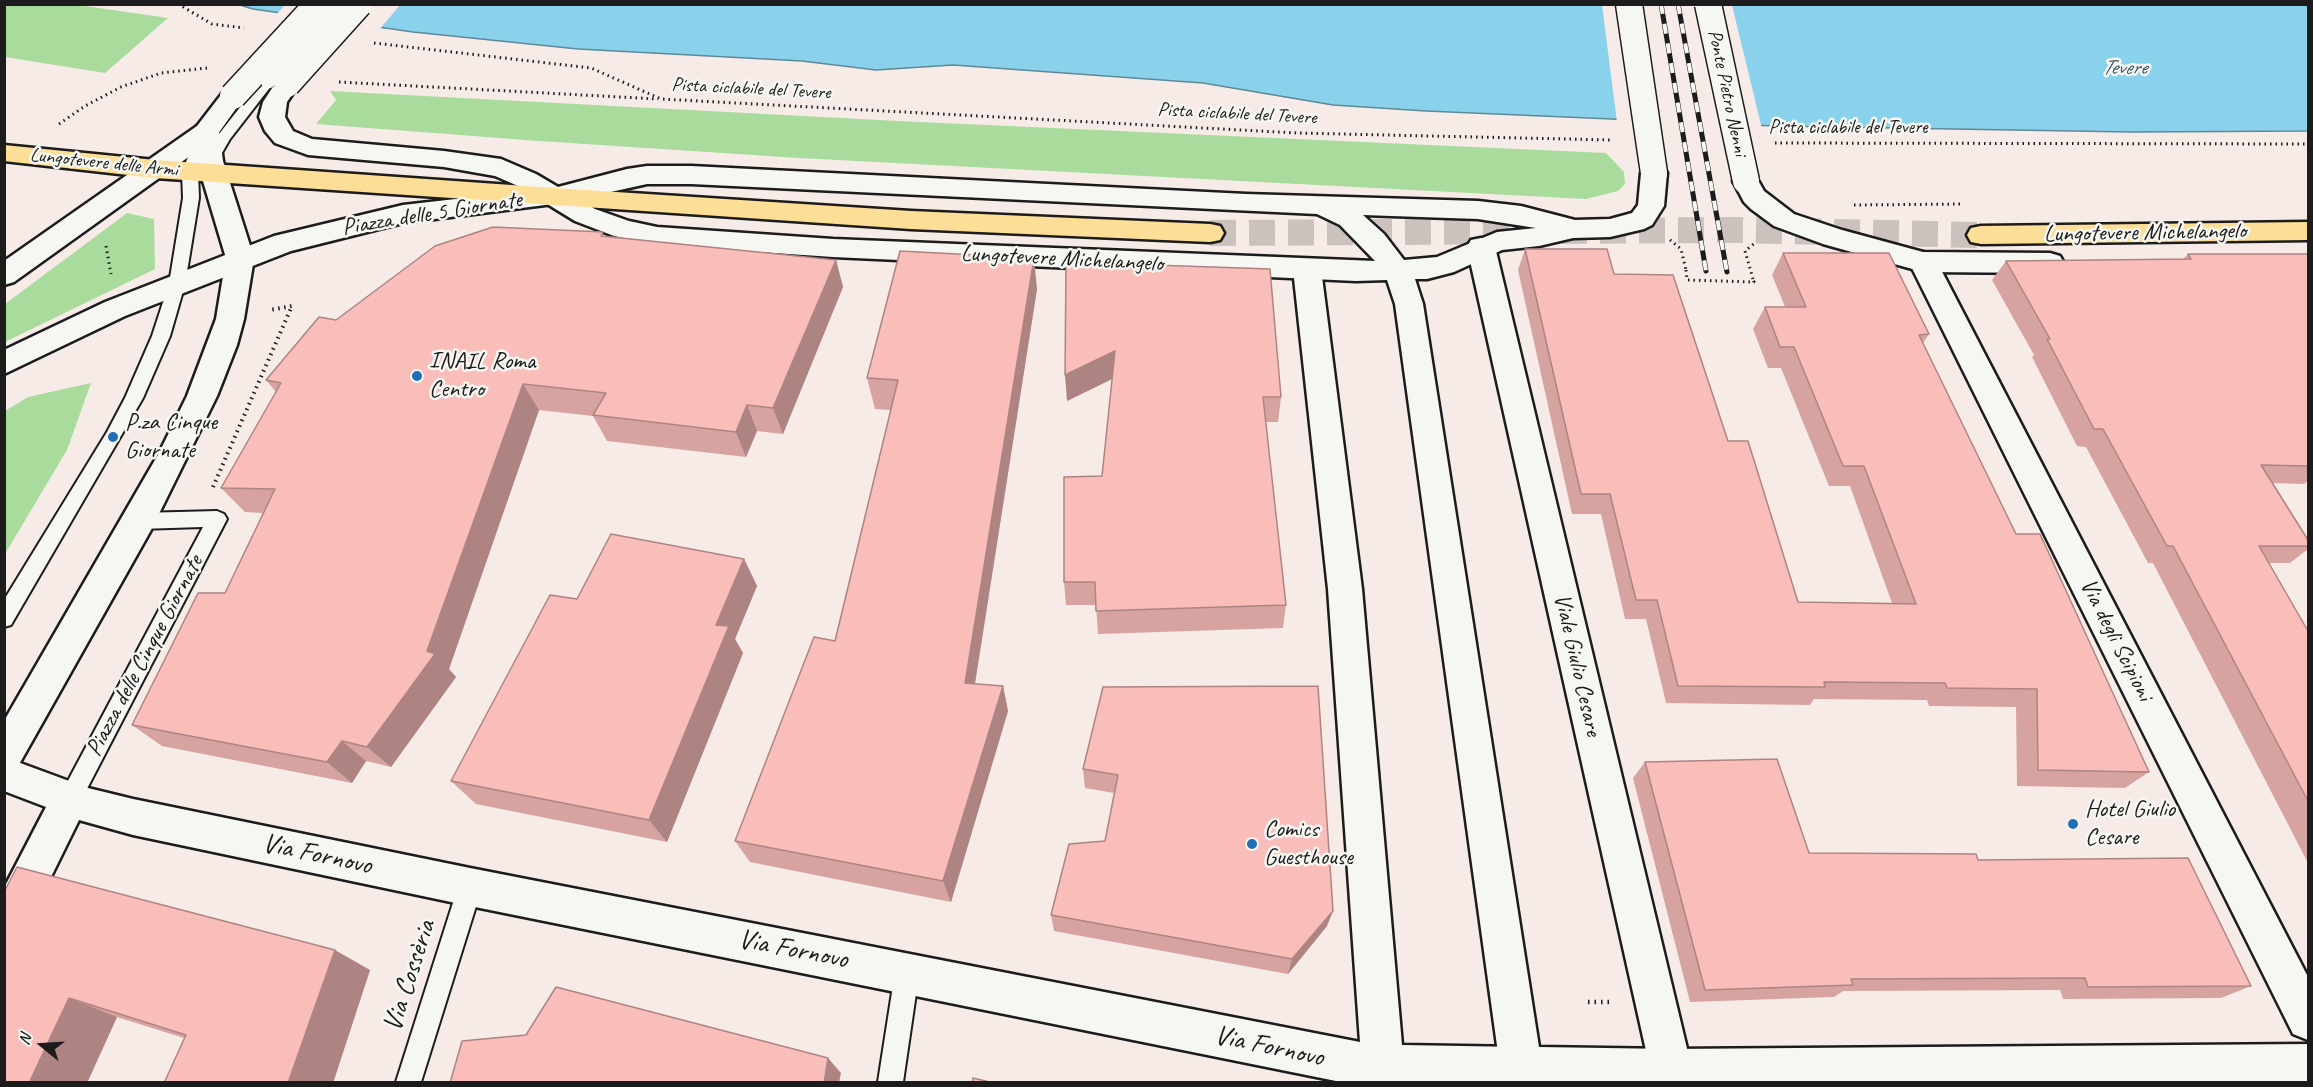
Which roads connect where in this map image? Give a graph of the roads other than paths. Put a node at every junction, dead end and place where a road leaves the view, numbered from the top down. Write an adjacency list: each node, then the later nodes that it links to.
1 (318, 4): 7 (street, bridge)
2 (338, 4): 6 (lane, bridge)
3 (359, 4): 6 (street, Lungotevere Michelangelo, bridge)
4 (1629, 4): 14 (street, Lungotevere Michelangelo, bridge)
5 (1708, 4): 11 (street, Ponte Pietro Nenni, bridge)
6 (277, 82): 10 (lane); 12 (street, Lungotevere Michelangelo)
7 (206, 132): 9 (street); 10 (street)
8 (4, 153): 9 (main road, Lungotevere delle Armi)
9 (155, 169): 10 (main road, Lungotevere delle Armi); 24 (street)
10 (204, 170): 12 (main road, Lungotevere Michelangelo); 19 (street); 25 (lane)
11 (1746, 181): 20 (street, Lungotevere Michelangelo)
12 (554, 196): 13 (street, Lungotevere Michelangelo); 16 (main road, Lungotevere Michelangelo); 19 (street, Piazza delle 5 Giornate); 22 (street, Lungotevere Michelangelo)
13 (1321, 205): 14 (street, Lungotevere Michelangelo); 23 (street)
14 (1573, 229): 18 (street, Lungotevere Michelangelo)
15 (2308, 231): 17 (main road, Lungotevere Michelangelo)
16 (1210, 233)
17 (1981, 235)
18 (1480, 247): 23 (street, Lungotevere Michelangelo); 39 (street, Viale Giulio Cesare)
19 (240, 258): 25 (street, Piazza delle 5 Giornate); 27 (street)
20 (1923, 262): 21 (street, Lungotevere Michelangelo); 35 (street, Via degli Scipioni)
21 (2075, 262)
22 (1307, 269): 23 (street, Lungotevere Michelangelo); 37 (street)
23 (1398, 271): 38 (street)
24 (4, 275)
25 (177, 284): 26 (street); 28 (lane)
26 (4, 363)
27 (140, 521): 29 (street); 31 (lane, Piazza delle Cinque Giornate)
28 (4, 619)
29 (4, 756)
30 (4, 774): 31 (street)
31 (70, 799): 32 (street, Via Fornovo); 33 (street)
32 (470, 887): 34 (street, Via Fornovo); 40 (lane, Via Cossèria)
33 (4, 930)
34 (906, 973): 37 (street, Via Fornovo); 41 (lane)
35 (2308, 1019)
36 (2308, 1065): 39 (street, Via Fornovo)
37 (1383, 1074): 38 (street, Via Fornovo)
38 (1522, 1075): 39 (street, Via Fornovo)
39 (1672, 1076)
40 (408, 1083)
41 (890, 1083)

